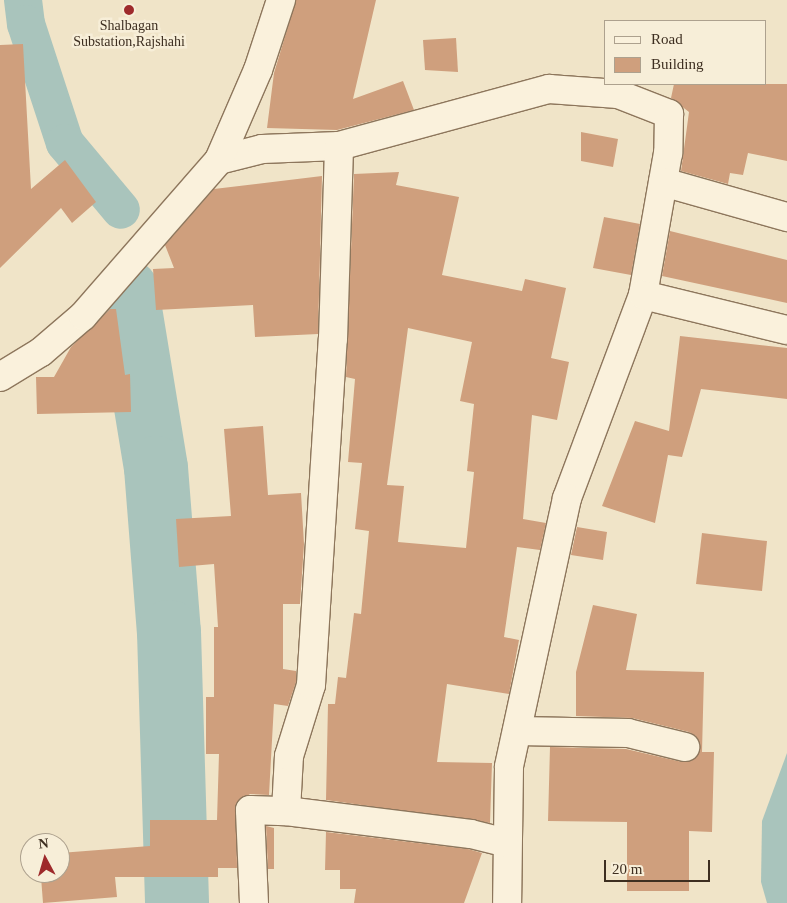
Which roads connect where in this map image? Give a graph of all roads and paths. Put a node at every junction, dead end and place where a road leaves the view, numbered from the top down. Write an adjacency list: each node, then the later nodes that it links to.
1 (281, 0): 3 (street)
2 (339, 146): 3 (street); 4 (street); 11 (street)
3 (218, 160): 8 (street)
4 (663, 182): 5 (street); 6 (street)
5 (787, 217)
6 (643, 295): 7 (street); 9 (street)
7 (787, 330)
8 (0, 377)
9 (517, 731): 10 (street); 12 (street)
10 (685, 747)
11 (286, 811): 12 (street); 13 (street)
12 (504, 842): 14 (street)
13 (254, 903)
14 (507, 903)

